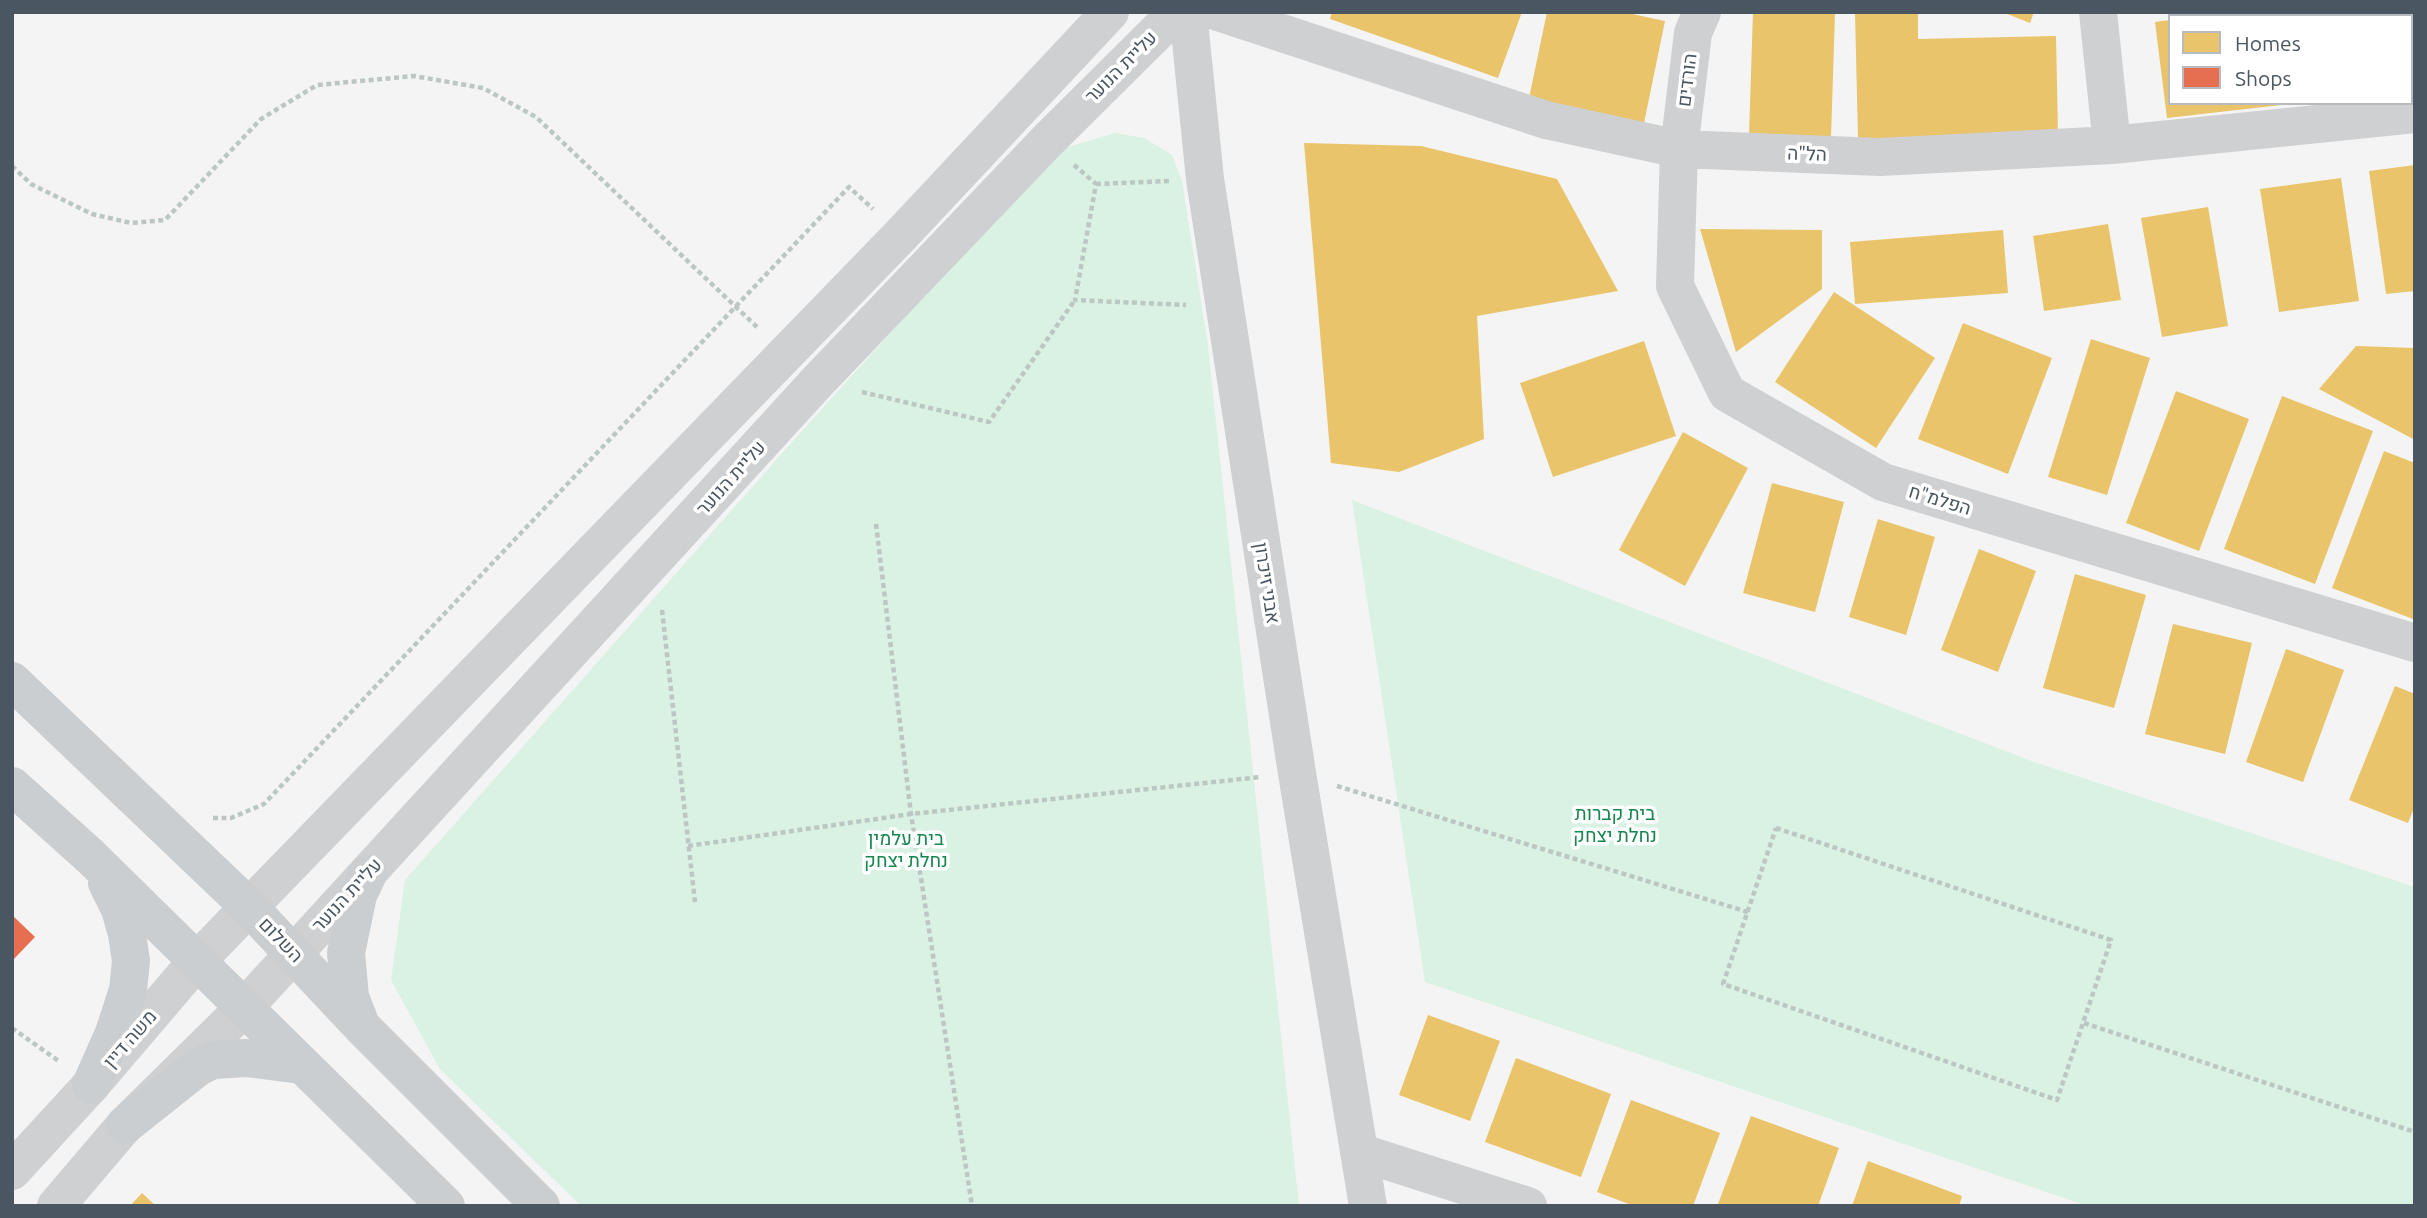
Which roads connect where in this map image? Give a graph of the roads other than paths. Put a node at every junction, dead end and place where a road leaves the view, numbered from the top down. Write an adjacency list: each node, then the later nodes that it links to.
1 (1110, 12): 15 (street)
2 (1177, 12): 14 (street, עליית הנוער)
3 (1188, 12): 23 (street, אבני זיכרון)
4 (1218, 12): 9 (street, הל"ה)
5 (1702, 12): 9 (street, הורדים)
6 (2098, 12): 8 (street)
7 (2415, 114): 8 (street, הל"ה)
8 (2112, 145): 9 (street, הל"ה)
9 (1679, 149): 10 (street, הפלמ"ח)
10 (2415, 643)
11 (12, 681): 15 (main road, השלום)
12 (12, 786): 13 (main road)
13 (91, 857): 17 (main road); 21 (main road)
14 (368, 874): 16 (street, עליית הנוער); 19 (main road)
15 (249, 906): 16 (main road, השלום); 17 (street, משה דיין)
16 (293, 952): 18 (street); 19 (main road, השלום)
17 (197, 962): 18 (main road); 21 (street, משה דיין)
18 (243, 1009): 20 (main road); 22 (street)
19 (363, 1028): 27 (main road, השלום)
20 (301, 1065): 22 (main road); 26 (main road)
21 (91, 1084): 24 (street, משה דיין)
22 (125, 1125): 25 (street)
23 (1359, 1152): 28 (street, אבני זיכרון); 29 (street)
24 (12, 1171)
25 (56, 1206)
26 (446, 1206)
27 (541, 1206)
28 (1368, 1206)
29 (1528, 1206)

